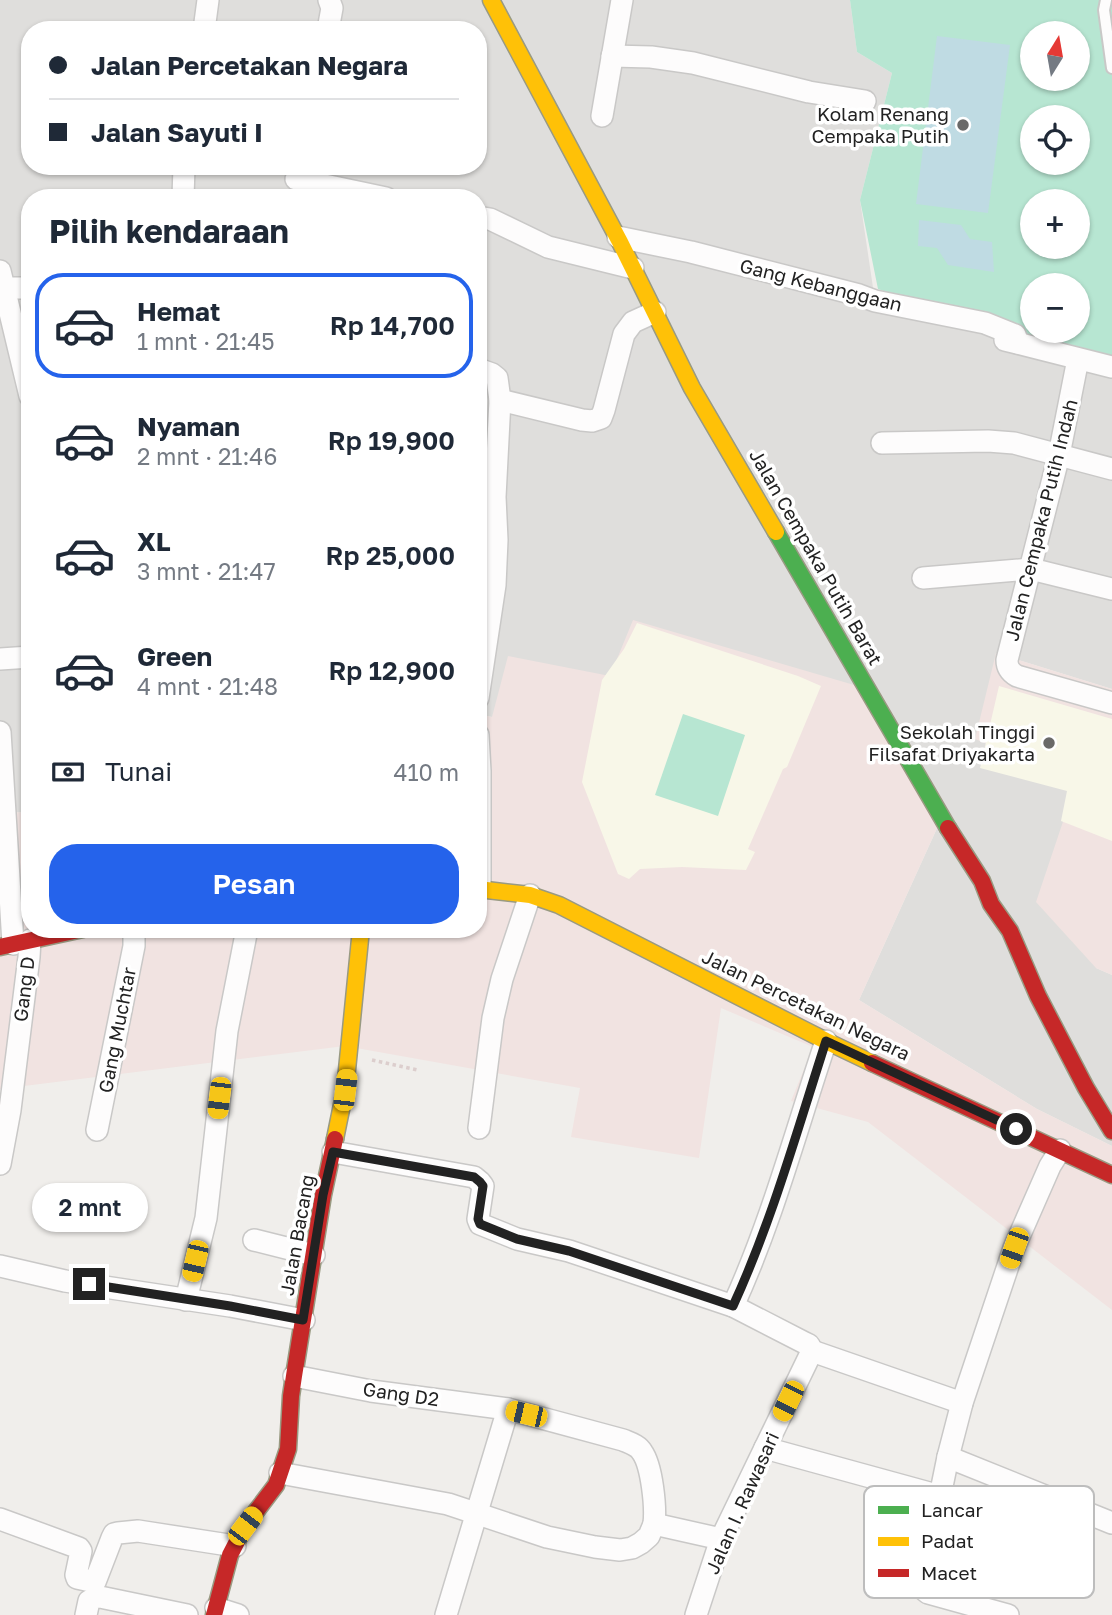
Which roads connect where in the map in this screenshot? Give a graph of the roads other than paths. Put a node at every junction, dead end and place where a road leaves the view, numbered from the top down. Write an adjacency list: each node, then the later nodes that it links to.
1 (208, 0): 6 (street)
2 (330, 0): 7 (street)
3 (491, 0): 15 (street, Jalan Cempaka Putih Barat)
4 (622, 0): 8 (street)
5 (1106, 0): 9 (lane)
6 (205, 21)
7 (330, 21)
8 (612, 57): 10 (street); 11 (street)
9 (1112, 68)
10 (865, 101)
11 (602, 116)
12 (296, 181): 13 (street)
13 (338, 189)
14 (487, 218): 16 (street)
15 (618, 237): 16 (street, Jalan Cempaka Putih Barat); 22 (street, Gang Kebanggaan)
16 (633, 268): 19 (street, Jalan Cempaka Putih Barat)
17 (2, 279): 18 (street); 21 (street)
18 (21, 285)
19 (655, 312): 27 (street); 49 (street, Jalan Cempaka Putih Barat)
20 (932, 322): 22 (street)
21 (8, 331): 25 (street)
22 (1018, 343): 23 (street)
23 (1078, 359): 24 (street); 29 (street, Jalan Cempaka Putih Indah)
24 (1112, 367)
25 (21, 369)
26 (487, 372): 27 (street)
27 (500, 400): 34 (street)
28 (882, 443): 29 (street)
29 (1059, 454): 30 (street); 31 (street, Jalan Cempaka Putih Indah)
30 (1112, 469)
31 (1031, 569): 32 (street); 33 (street); 37 (street, Jalan Cempaka Putih Indah)
32 (923, 578)
33 (1112, 589)
34 (487, 638)
35 (21, 658): 36 (street)
36 (0, 659)
37 (1112, 703)
38 (0, 732): 45 (street, Gang D)
39 (487, 890): 40 (street, Jalan Percetakan Negara)
40 (530, 895): 46 (street, Jalan Percetakan Negara); 47 (street)
41 (39, 938): 45 (street)
42 (134, 938): 48 (street, Gang Muchtar)
43 (245, 938): 57 (street)
44 (360, 938): 51 (street, Jalan Bacang)
45 (14, 943): 52 (street, Gang D)
46 (826, 1041): 50 (street, Jalan Percetakan Negara); 58 (street)
47 (478, 1128)
48 (97, 1130)
49 (1112, 1130)
50 (1060, 1150): 53 (street, Jalan Percetakan Negara); 62 (street)
51 (333, 1152): 55 (street, Jalan Bacang); 58 (street)
52 (0, 1164)
53 (1112, 1175)
54 (254, 1240): 55 (street)
55 (314, 1255): 59 (street, Jalan Bacang)
56 (0, 1266): 57 (street)
57 (186, 1300): 59 (street)
58 (733, 1306): 60 (street)
59 (303, 1320): 61 (street, Jalan Bacang)
60 (812, 1351): 62 (street); 64 (street, Jalan I. Rawasari)
61 (295, 1376): 63 (street, Gang D2); 66 (street, Jalan Bacang)
62 (962, 1403): 65 (street)
63 (508, 1409): 70 (street); 74 (street, Gang D2)
64 (765, 1448): 67 (street); 75 (street, Jalan I. Rawasari)
65 (948, 1457): 68 (street); 69 (street)
66 (281, 1473): 70 (street); 76 (street, Jalan Bacang)
67 (904, 1486)
68 (942, 1486)
69 (1020, 1486)
70 (477, 1514): 74 (street); 82 (street)
71 (1094, 1516): 73 (street)
72 (0, 1519): 77 (street)
73 (1112, 1523)
74 (654, 1524): 75 (street)
75 (721, 1539): 83 (street, Jalan I. Rawasari)
76 (235, 1546): 77 (street); 79 (street, Jalan Bacang)
77 (90, 1599): 80 (street)
78 (946, 1607): 84 (street)
79 (215, 1612): 81 (street)
80 (187, 1615)
81 (238, 1615)
82 (446, 1615)
83 (696, 1615)
84 (1008, 1615)

